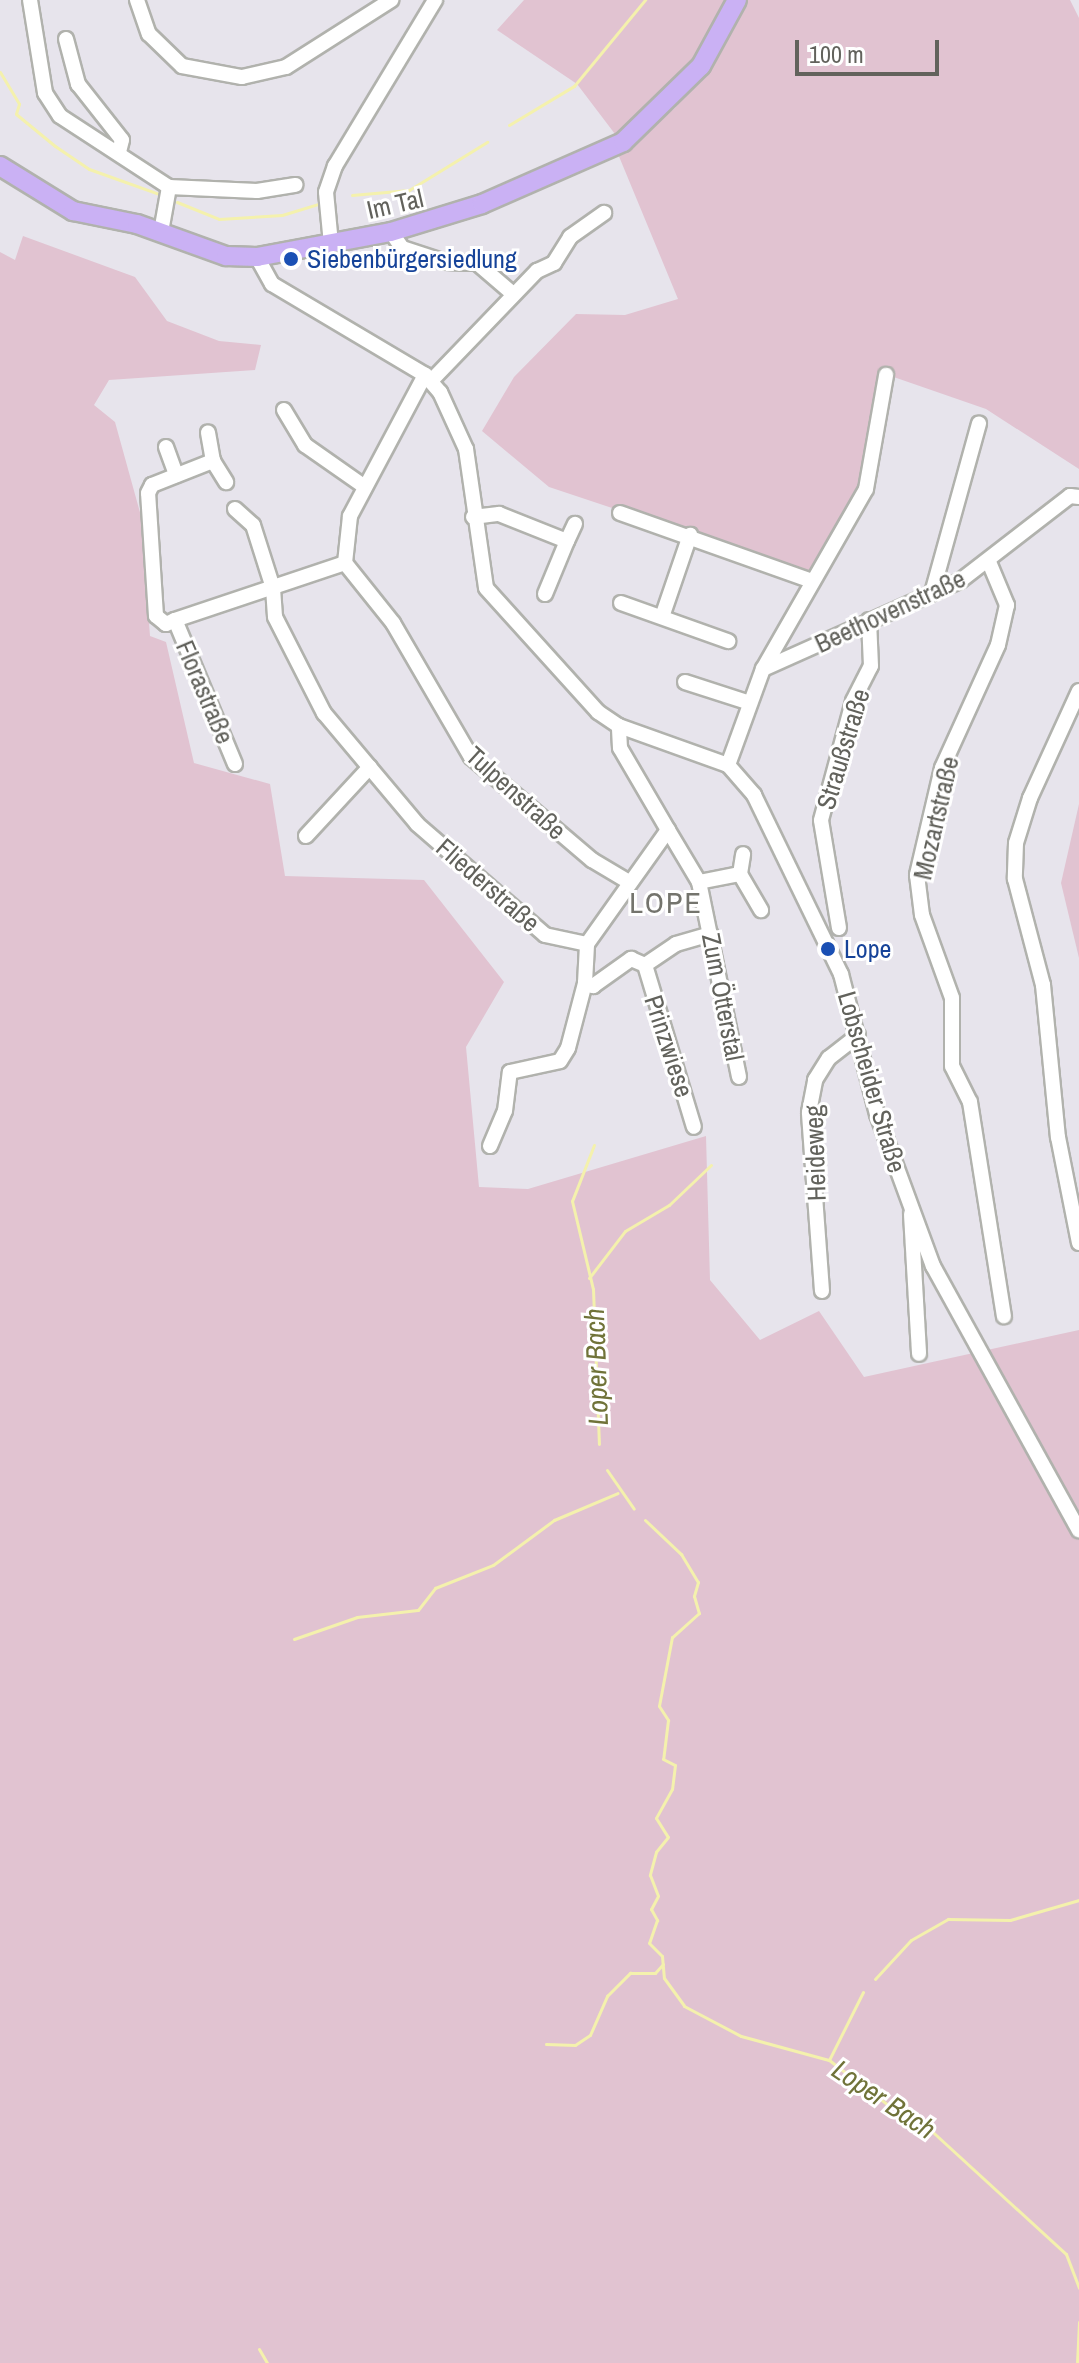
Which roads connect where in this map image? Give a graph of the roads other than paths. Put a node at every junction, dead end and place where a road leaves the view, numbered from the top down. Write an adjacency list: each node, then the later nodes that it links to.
1 (30, 0): 7 (street)
2 (137, 0): 3 (street)
3 (391, 0)
4 (435, 0): 14 (street)
5 (737, 0): 13 (main road, Im Tal)
6 (66, 39): 7 (street)
7 (119, 152): 10 (street)
8 (0, 166): 12 (main road, Im Tal)
9 (296, 185): 10 (street)
10 (169, 187): 12 (street)
11 (604, 213): 16 (street)
12 (161, 232): 15 (main road, Im Tal)
13 (391, 232): 14 (main road, Im Tal); 16 (street)
14 (331, 244): 15 (main road, Im Tal)
15 (257, 257): 18 (street, Lobscheider Straße)
16 (513, 294): 18 (street)
17 (886, 375): 36 (street)
18 (428, 378): 26 (street); 30 (street, Lobscheider Straße)
19 (284, 410): 26 (street)
20 (979, 423): 38 (street)
21 (208, 432): 23 (street)
22 (166, 447): 24 (street)
23 (213, 461): 24 (street, Florastraße); 25 (street)
24 (176, 475): 42 (street, Florastraße)
25 (226, 482)
26 (365, 487): 35 (street)
27 (1079, 497): 34 (street, Beethovenstraße)
28 (235, 509): 37 (street)
29 (620, 513): 32 (street)
30 (473, 517): 33 (street); 49 (street, Lobscheider Straße)
31 (575, 524): 33 (street)
32 (690, 535): 36 (street); 41 (street)
33 (567, 541): 39 (street)
34 (989, 562): 38 (street, Beethovenstraße); 72 (street, Mozartstraße)
35 (345, 563): 37 (street, Florastraße); 57 (street, Tulpenstraße)
36 (812, 581): 45 (street)
37 (273, 588): 42 (street, Florastraße); 52 (street, Fliederstraße)
38 (932, 593): 43 (street, Beethovenstraße)
39 (545, 594)
40 (621, 603): 41 (street)
41 (662, 617): 44 (street)
42 (175, 620): 50 (street, Florastraße)
43 (869, 620): 45 (street, Beethovenstraße); 60 (street, Straußstraße)
44 (728, 641)
45 (763, 669): 48 (street)
46 (685, 682): 48 (street)
47 (1079, 691): 70 (street)
48 (750, 703): 51 (street)
49 (619, 726): 51 (street, Lobscheider Straße); 53 (street)
50 (235, 764)
51 (728, 765): 65 (street, Lobscheider Straße)
52 (370, 767): 54 (street); 62 (street, Fliederstraße)
53 (668, 830): 57 (street); 58 (street, Zum Ötterstal)
54 (306, 836)
55 (743, 854): 56 (street)
56 (740, 874): 58 (street); 59 (street)
57 (629, 882): 62 (street)
58 (699, 882): 61 (street, Zum Ötterstal)
59 (761, 910)
60 (839, 928)
61 (711, 934): 63 (street); 66 (street, Zum Ötterstal)
62 (587, 944): 64 (street)
63 (645, 965): 64 (street); 67 (street, Prinzwiese)
64 (585, 983): 68 (street)
65 (858, 1035): 69 (street, Lobscheider Straße); 71 (street, Heideweg)
66 (739, 1077)
67 (694, 1127)
68 (490, 1146)
69 (911, 1213): 73 (street, Lobscheider Straße); 74 (street, Lobscheider Straße)
70 (1079, 1243)
71 (822, 1291)
72 (1004, 1316)
73 (919, 1354)
74 (1079, 1530)

